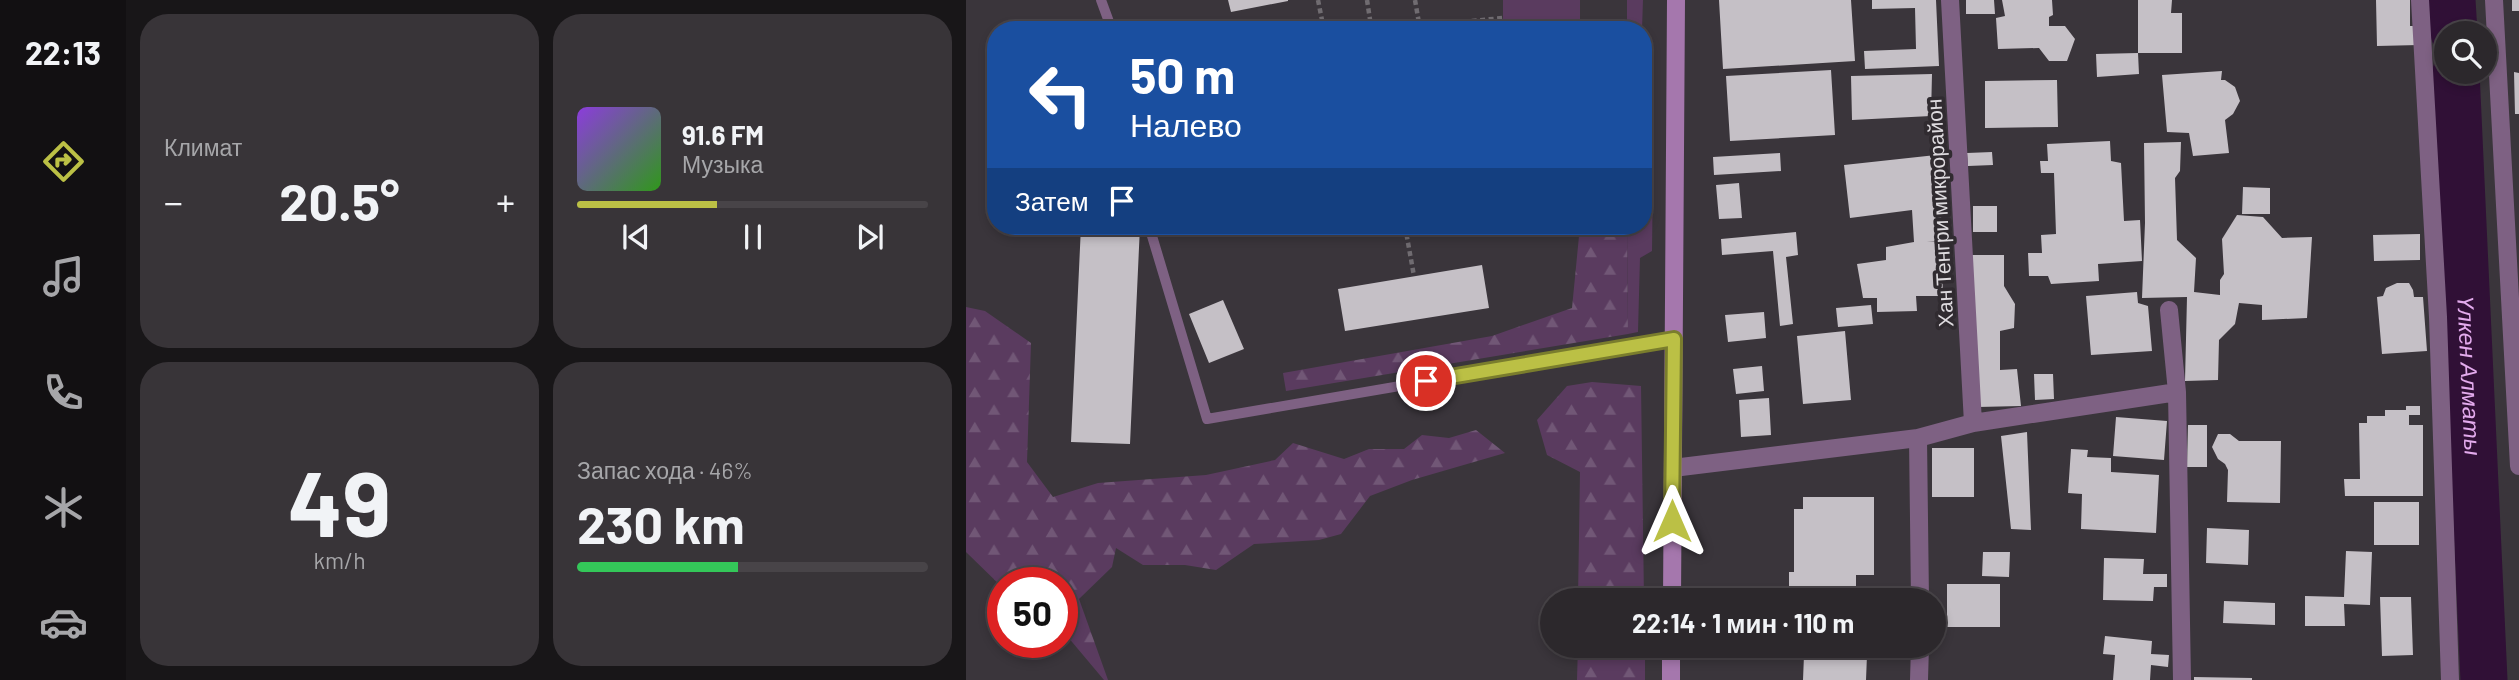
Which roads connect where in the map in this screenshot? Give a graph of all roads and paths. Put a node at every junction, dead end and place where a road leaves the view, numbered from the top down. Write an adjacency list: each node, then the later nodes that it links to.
1 (1101, 0): 10 (lane)
2 (1318, 0): 11 (path)
3 (1367, 0): 12 (path)
4 (1415, 0): 13 (path)
5 (1676, 0): 19 (main road)
6 (1950, 0): 21 (street, Хан Тенгри микрорайон)
7 (2420, 0): 32 (street)
8 (2494, 0): 23 (street)
9 (1503, 18): 14 (path)
10 (1109, 21)
11 (1322, 21)
12 (1370, 21)
13 (1419, 21)
14 (1480, 21)
15 (1152, 235): 19 (lane)
16 (1407, 235): 17 (path)
17 (1414, 276)
18 (2169, 310): 20 (street)
19 (1674, 339): 24 (main road)
20 (2177, 392): 21 (street); 31 (street)
21 (1973, 423): 22 (street)
22 (1919, 438): 24 (street); 26 (street)
23 (2519, 466)
24 (1673, 468): 25 (main road)
25 (1672, 588)
26 (1920, 588)
27 (1671, 658): 29 (main road)
28 (1920, 658): 30 (street)
29 (1671, 680)
30 (1919, 680)
31 (2182, 680)
32 (2450, 680)

